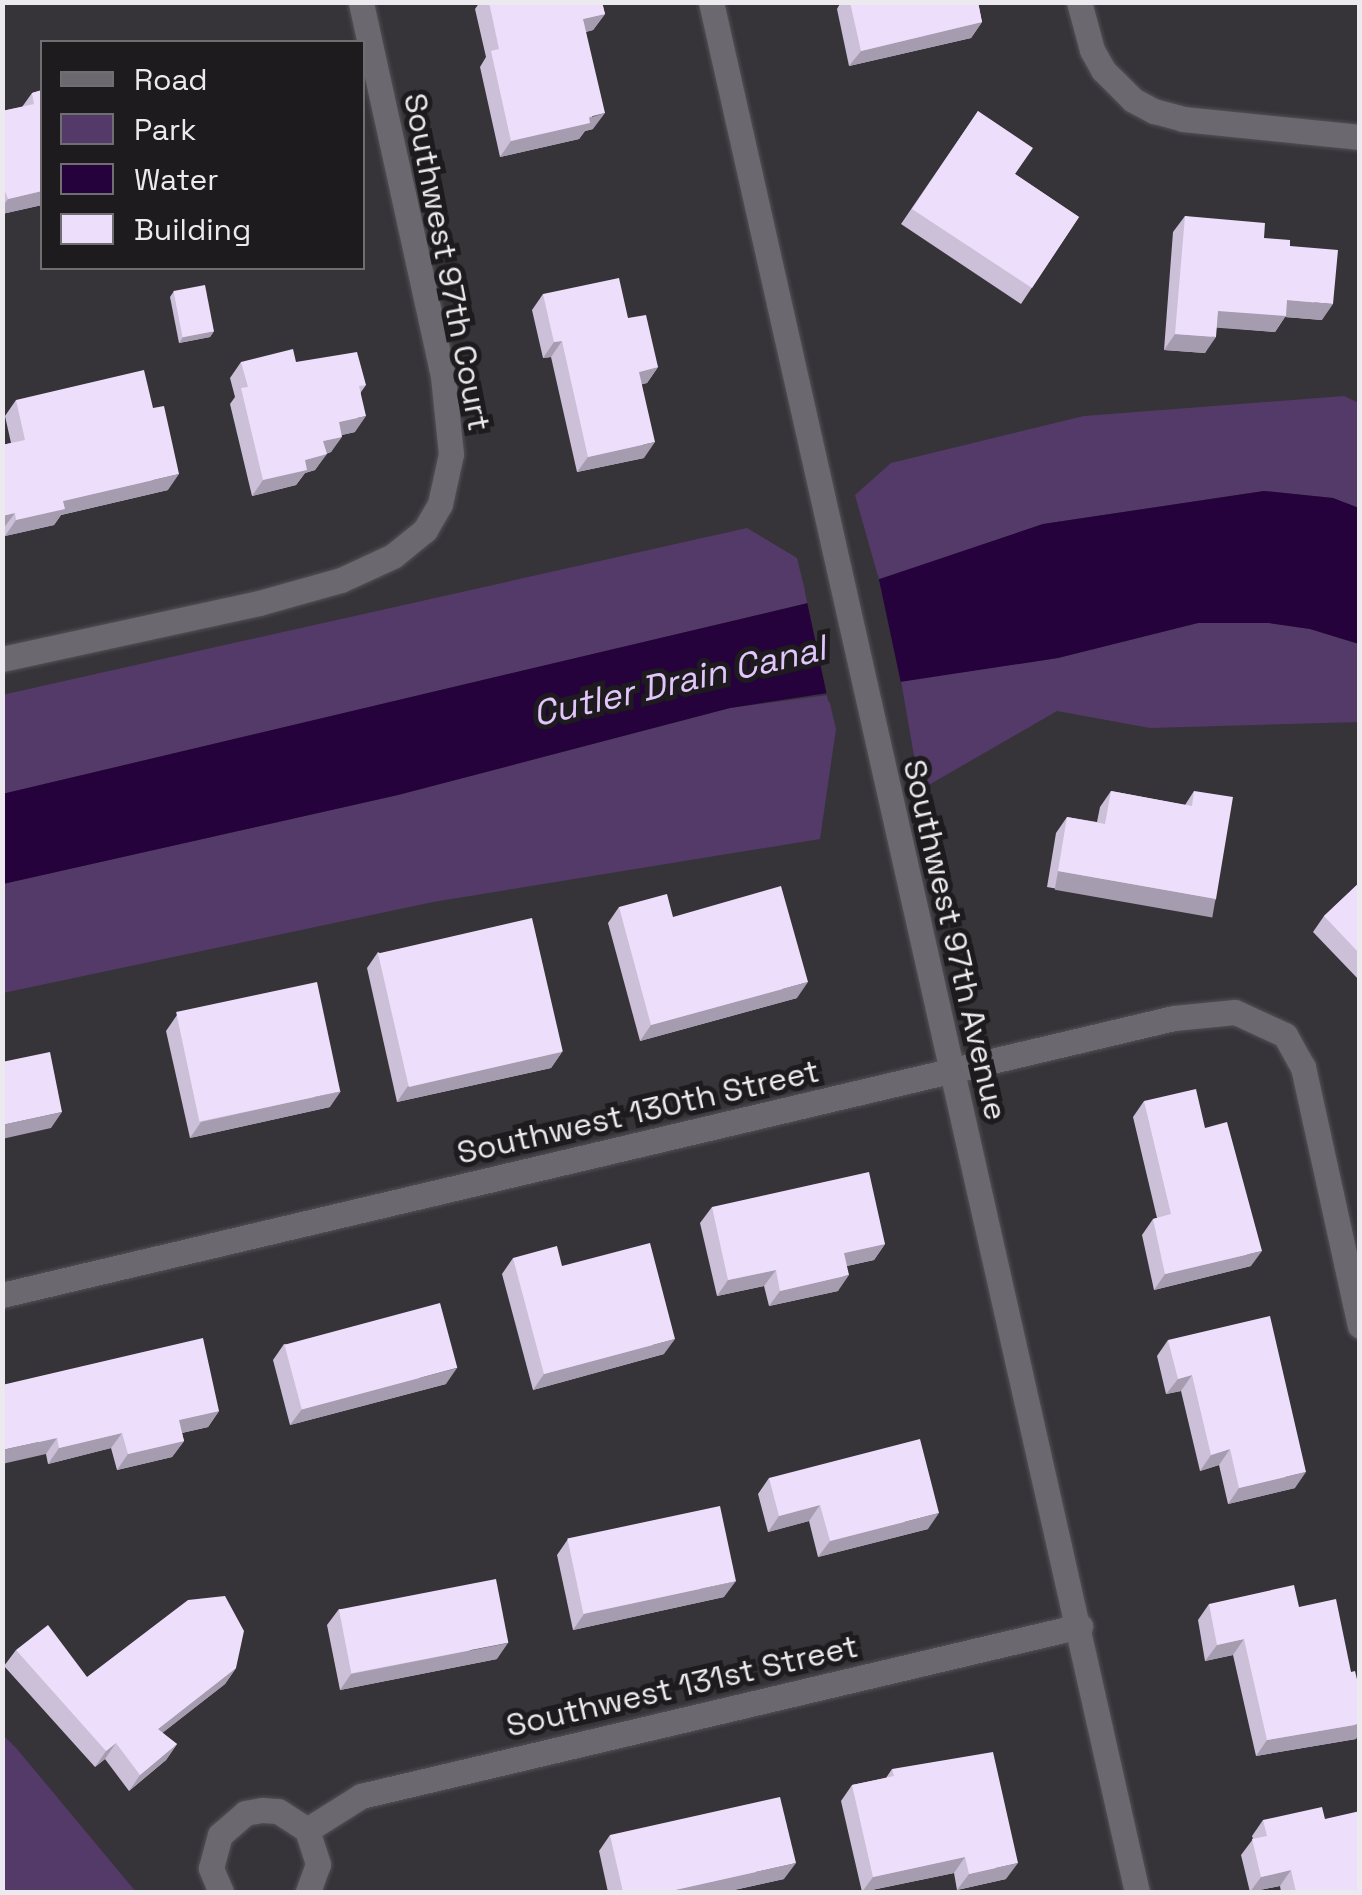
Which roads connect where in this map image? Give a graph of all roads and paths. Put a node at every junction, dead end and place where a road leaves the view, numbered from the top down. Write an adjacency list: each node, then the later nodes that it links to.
1 (361, 2): 5 (street, Southwest 97th Court)
2 (711, 2): 6 (street, Southwest 97th Avenue)
3 (1080, 2): 4 (street)
4 (1360, 138)
5 (2, 659)
6 (952, 1072): 7 (street, Southwest 130th Street); 8 (street, Southwest 130th Street); 9 (street, Southwest 97th Avenue)
7 (2, 1295)
8 (1360, 1326)
9 (1080, 1626): 10 (street, Southwest 131st Street); 13 (street, Southwest 97th Avenue)
10 (307, 1830): 11 (street); 12 (street)
11 (221, 1892)
12 (308, 1892)
13 (1137, 1892)

